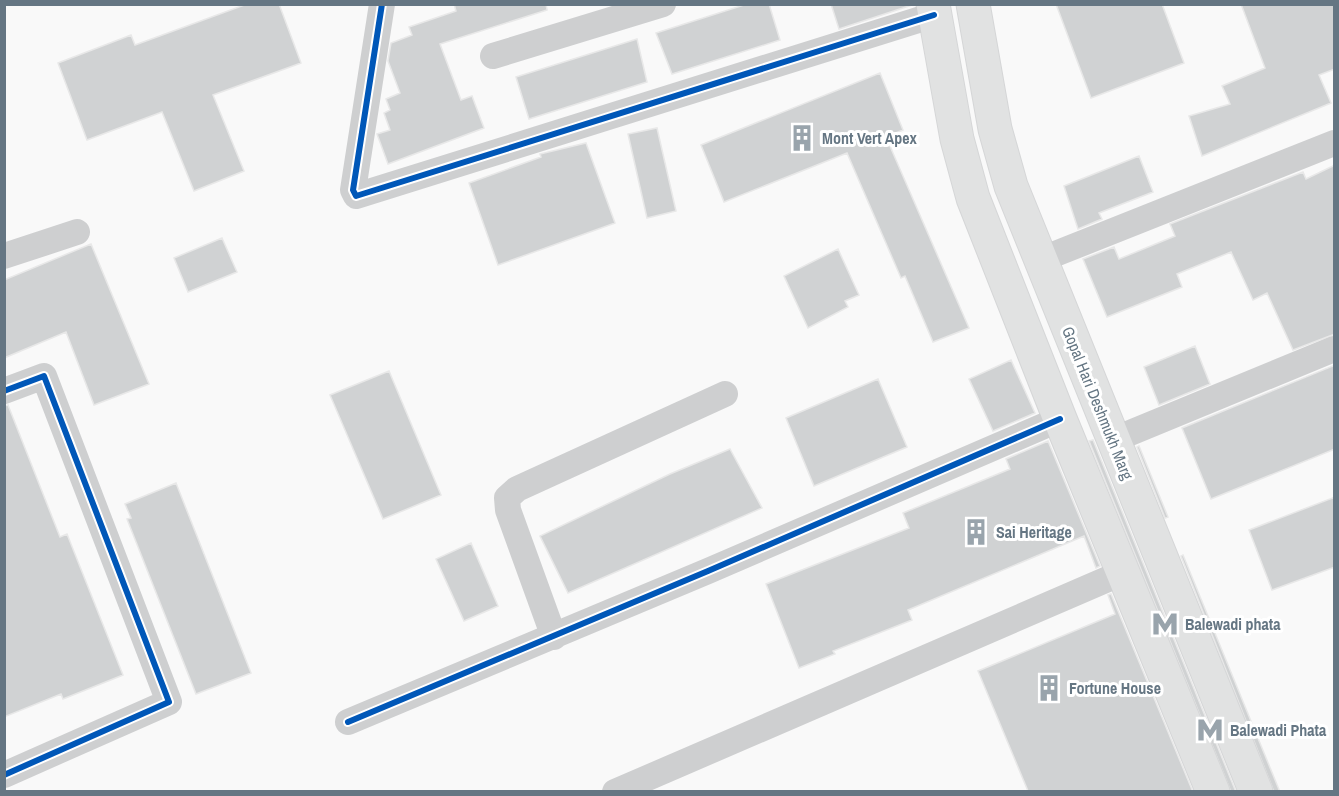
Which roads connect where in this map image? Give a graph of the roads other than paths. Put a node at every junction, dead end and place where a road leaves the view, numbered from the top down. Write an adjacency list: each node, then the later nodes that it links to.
1 (382, 4): 4 (street)
2 (663, 4): 5 (street)
3 (973, 4): 9 (main road, Gopal Hari Deshmukh Marg)
4 (933, 10): 13 (main road)
5 (493, 56)
6 (1335, 143): 9 (street)
7 (77, 232): 8 (street)
8 (4, 256)
9 (1040, 260): 14 (main road, Gopal Hari Deshmukh Marg)
10 (1335, 349): 14 (street)
11 (4, 391): 18 (street)
12 (725, 394): 16 (street)
13 (1060, 419): 15 (main road); 16 (street)
14 (1113, 440): 21 (main road, Gopal Hari Deshmukh Marg)
15 (1124, 572): 19 (street); 20 (main road)
16 (554, 637): 17 (street)
17 (348, 722)
18 (4, 775)
19 (615, 792)
20 (1213, 792)
21 (1256, 792)

